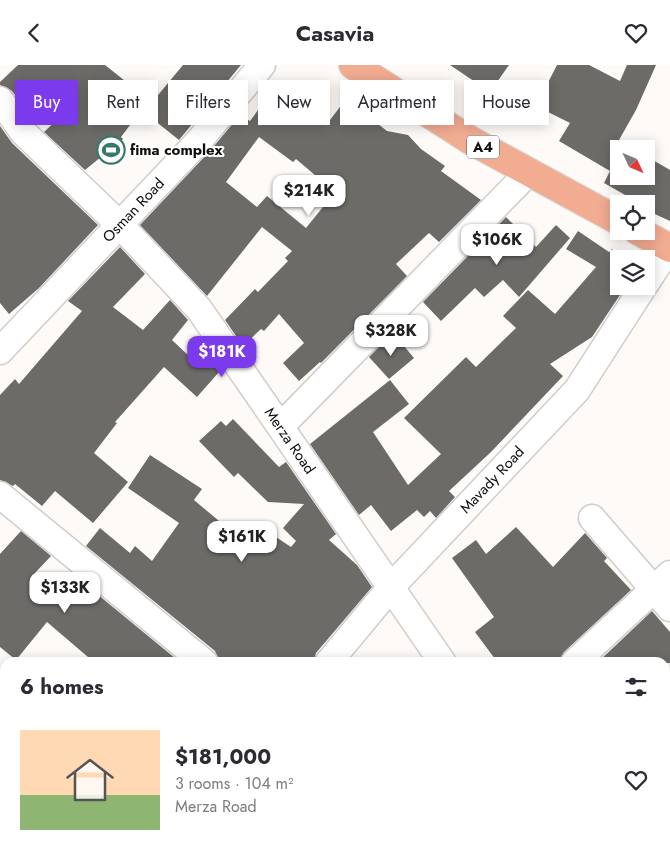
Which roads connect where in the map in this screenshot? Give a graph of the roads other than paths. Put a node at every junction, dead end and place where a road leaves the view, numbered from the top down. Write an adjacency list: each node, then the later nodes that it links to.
1 (262, 65): 6 (street, Osman Road)
2 (352, 65): 4 (highway, A4)
3 (0, 100): 6 (street, Merza Road)
4 (529, 172): 5 (highway, A4); 12 (street)
5 (610, 216)
6 (119, 223): 11 (street, Osman Road); 12 (street, Merza Road)
7 (655, 240): 8 (highway)
8 (670, 247): 9 (street)
9 (655, 270)
10 (638, 295): 15 (street, Mavady Road)
11 (0, 351)
12 (281, 426): 15 (street, Merza Road)
13 (0, 495): 17 (street)
14 (592, 518): 16 (street)
15 (392, 586): 18 (street, Mavady Road); 19 (street, Merza Road)
16 (665, 591): 20 (street)
17 (198, 657)
18 (333, 657)
19 (439, 657)
20 (582, 657)

